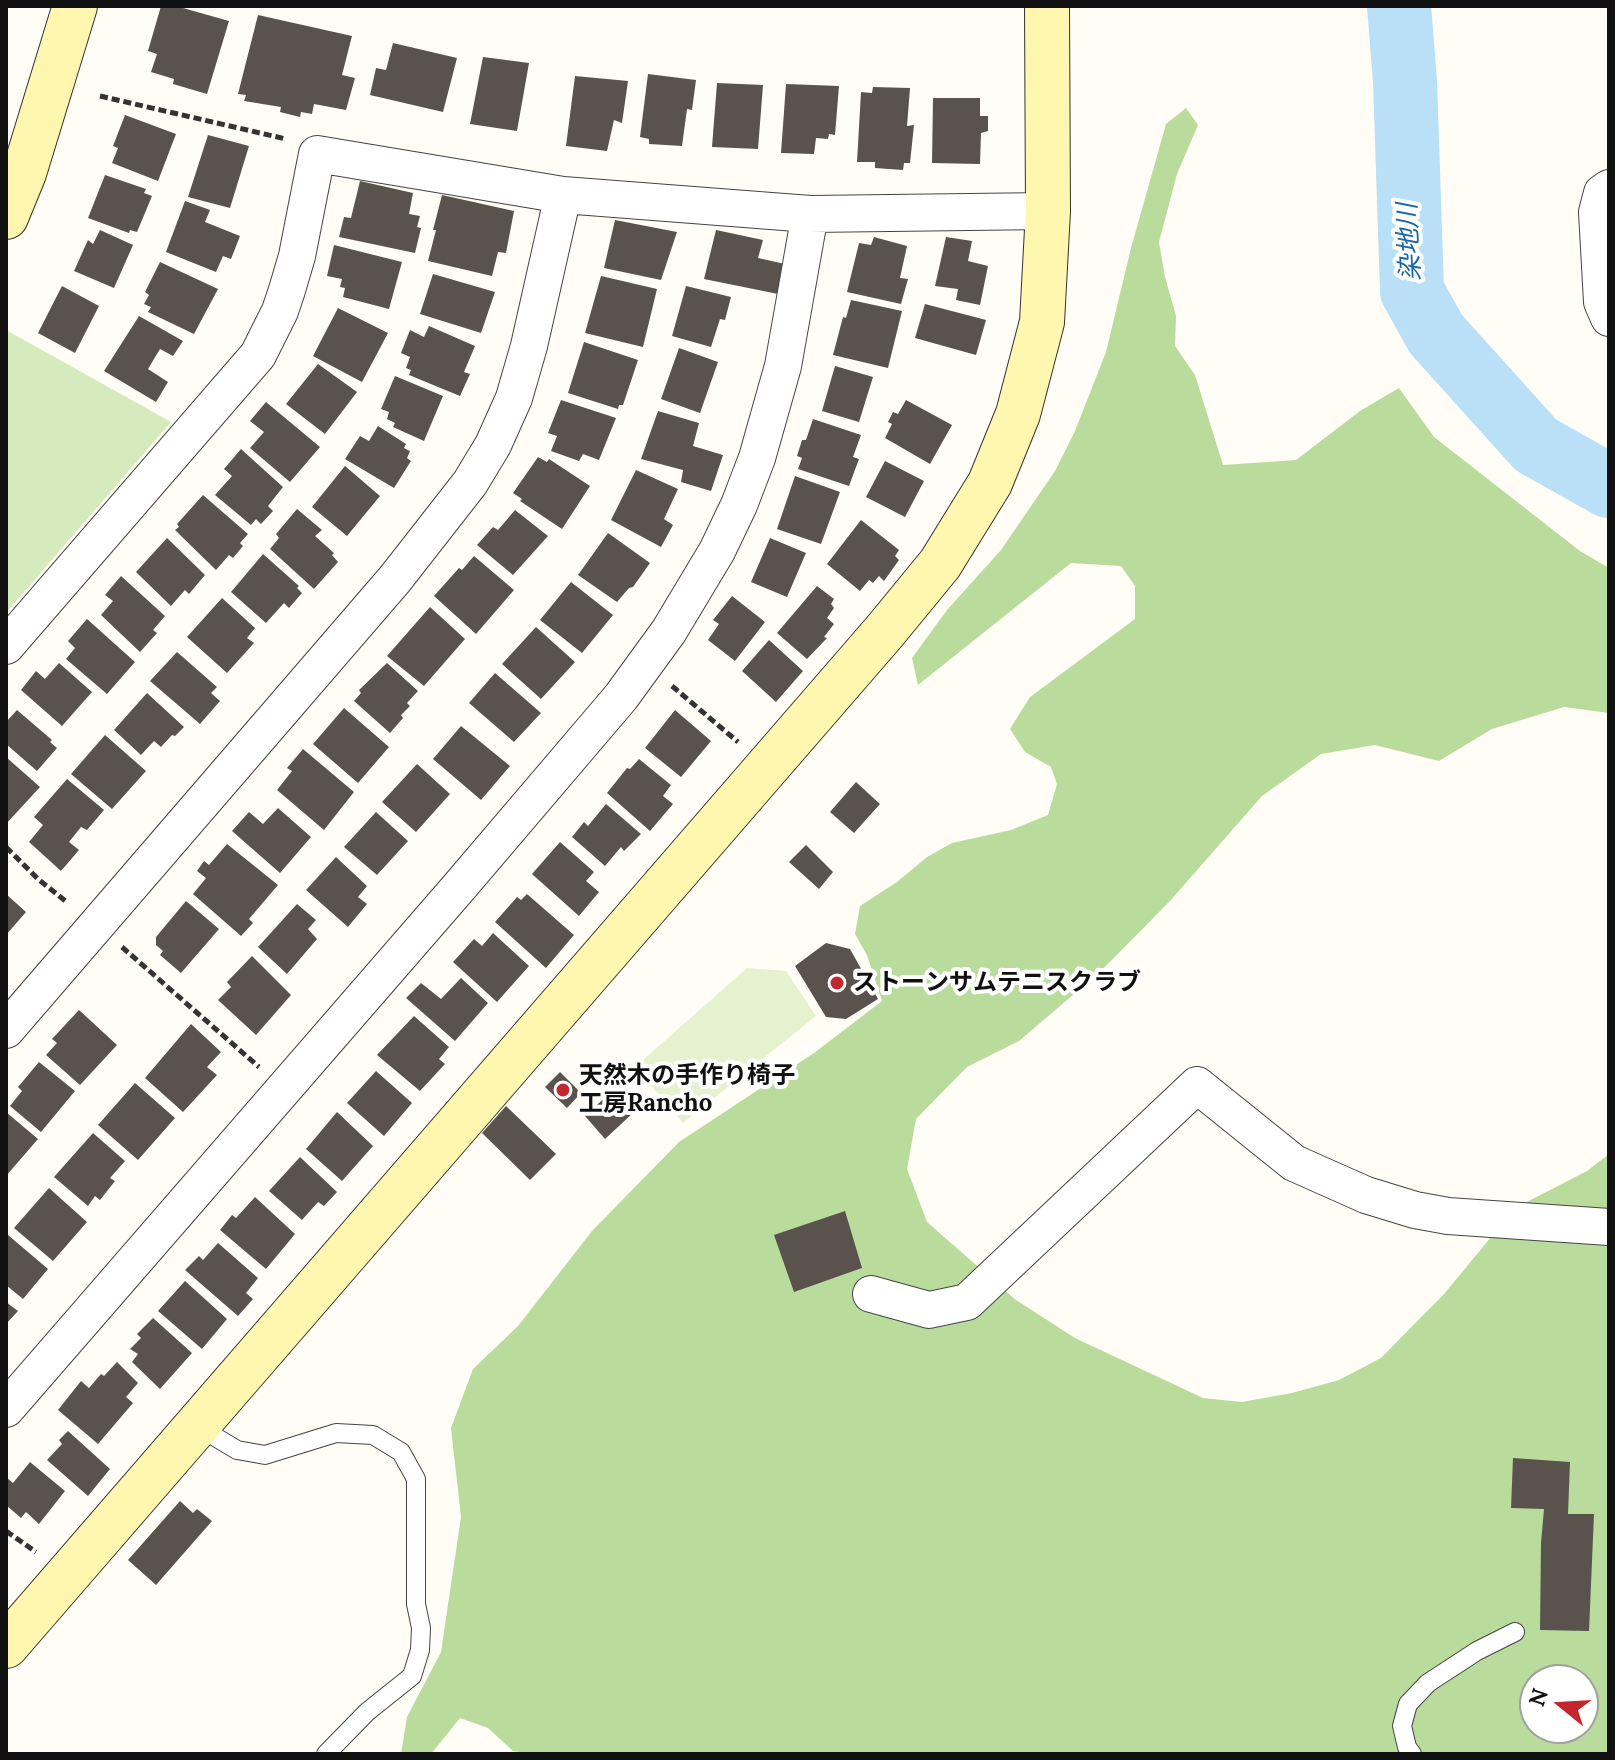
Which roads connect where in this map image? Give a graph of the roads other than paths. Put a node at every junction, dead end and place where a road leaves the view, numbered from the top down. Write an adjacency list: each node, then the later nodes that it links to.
1 (75, 6): 7 (street)
2 (1047, 6): 5 (street)
3 (1609, 188): 8 (street)
4 (563, 195): 6 (street); 9 (street); 10 (street)
5 (1048, 211): 6 (street); 14 (street)
6 (810, 214): 13 (street)
7 (6, 217)
8 (1609, 318)
9 (6, 646)
10 (6, 1030)
11 (1609, 1227): 12 (street)
12 (871, 1294)
13 (6, 1409)
14 (197, 1426): 16 (street); 17 (lane)
15 (1515, 1632): 18 (lane)
16 (6, 1646)
17 (326, 1754)
18 (1412, 1754)

